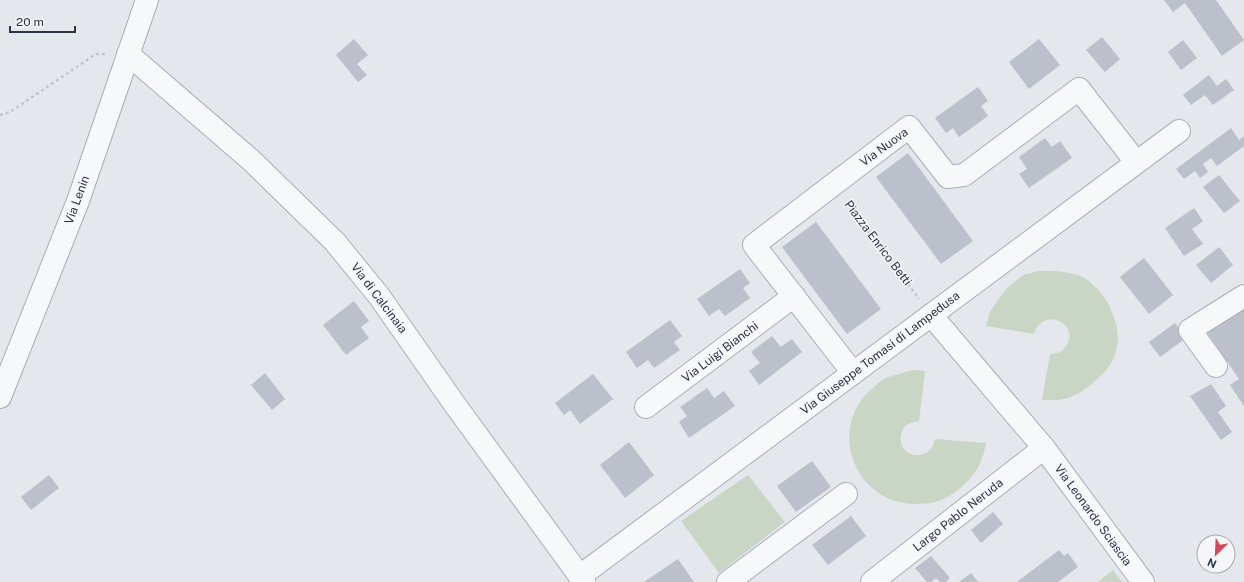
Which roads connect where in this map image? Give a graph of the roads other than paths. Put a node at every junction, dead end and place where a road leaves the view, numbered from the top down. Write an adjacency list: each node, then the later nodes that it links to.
1 (147, 0): 2 (street, Via Lenin)
2 (128, 54): 10 (street, Via Lenin); 15 (street, Via di Calcinaia)
3 (1179, 131): 4 (street, Via Giuseppe Tomasi di Lampedusa)
4 (1136, 162): 5 (street, Via Nuova); 7 (street, Via Giuseppe Tomasi di Lampedusa)
5 (794, 296): 9 (street, Via Nuova); 11 (street, Via Luigi Bianchi)
6 (1244, 296): 8 (street)
7 (926, 309): 9 (street, Via Giuseppe Tomasi di Lampedusa); 12 (street, Via Leonardo Sciascia)
8 (1216, 366)
9 (853, 373): 15 (street, Via Giuseppe Tomasi di Lampedusa)
10 (0, 397)
11 (646, 407)
12 (1044, 448): 16 (street, Largo Pablo Neruda); 17 (street, Via Leonardo Sciascia)
13 (846, 494): 14 (street)
14 (740, 578)
15 (582, 579)
16 (872, 582)
17 (1143, 582)

